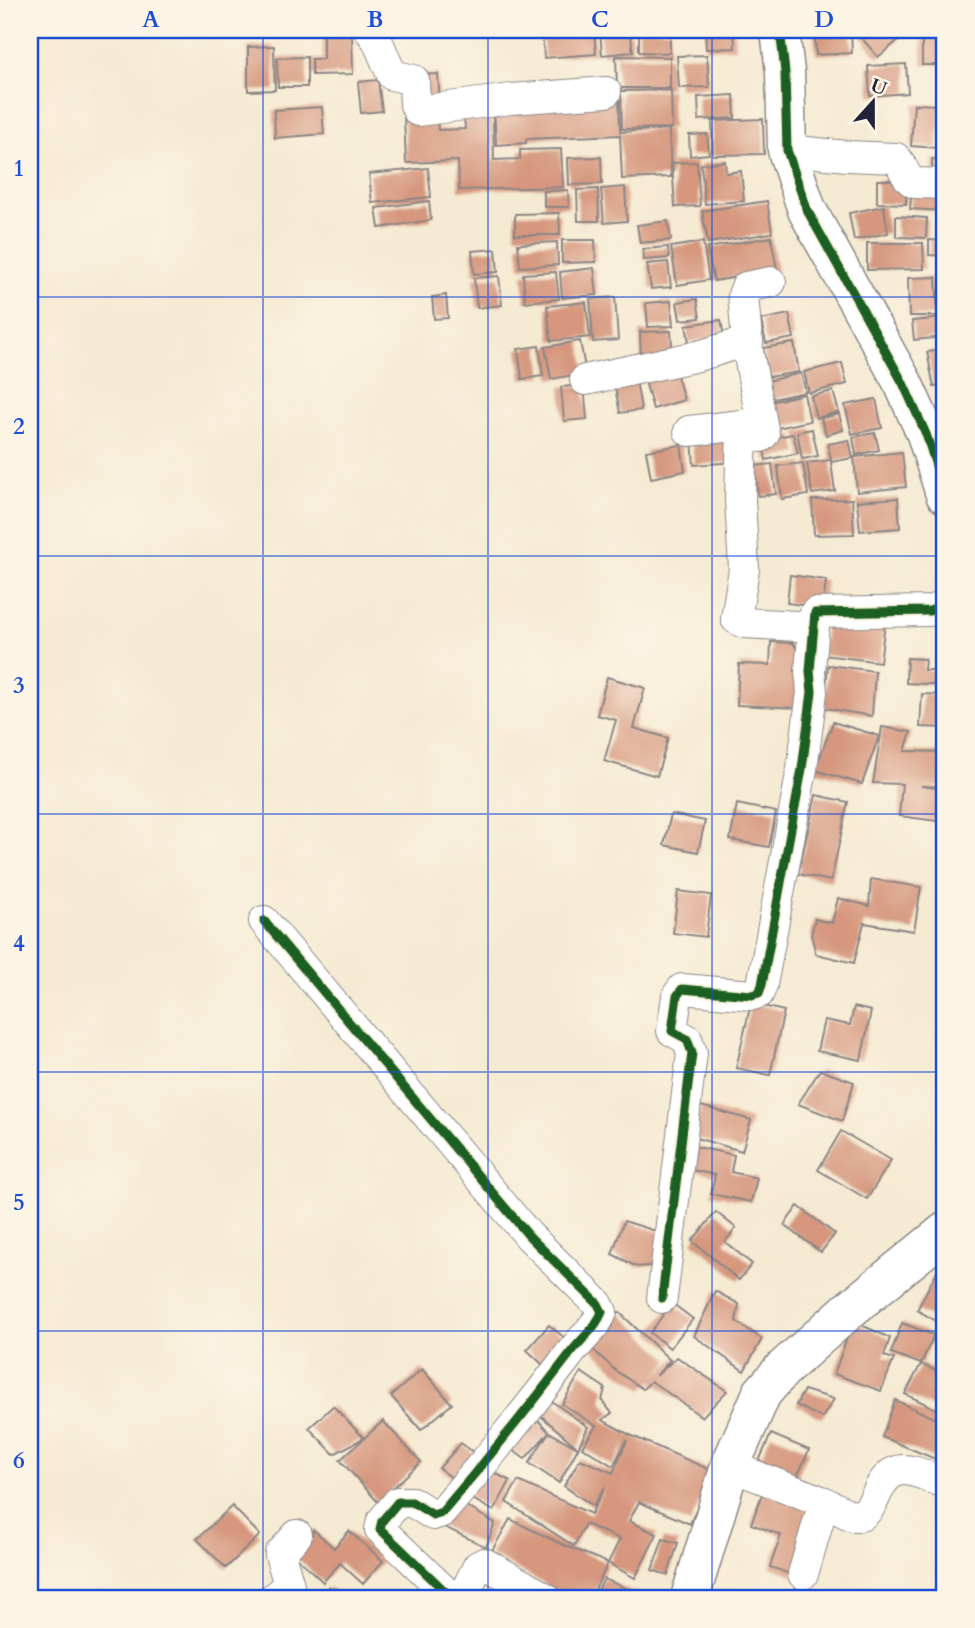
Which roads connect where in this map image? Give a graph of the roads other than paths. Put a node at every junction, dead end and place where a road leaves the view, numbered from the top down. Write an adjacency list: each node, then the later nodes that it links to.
1 (365, 30): 3 (street)
2 (780, 30): 4 (street)
3 (606, 92)
4 (788, 150): 5 (street); 11 (street)
5 (945, 184)
6 (771, 282): 7 (street)
7 (748, 341): 8 (street); 9 (street)
8 (584, 380)
9 (742, 425): 10 (street); 13 (street)
10 (689, 431)
11 (944, 484)
12 (937, 609): 13 (street)
13 (814, 626): 16 (street)
14 (264, 921): 23 (street)
15 (945, 1232): 17 (street)
16 (662, 1298)
17 (730, 1466): 19 (street); 26 (street)
18 (945, 1483): 19 (street)
19 (824, 1502): 21 (street)
20 (297, 1535): 22 (street)
21 (803, 1574)
22 (273, 1598)
23 (452, 1598)
24 (462, 1598): 25 (street)
25 (546, 1598)
26 (690, 1598)

